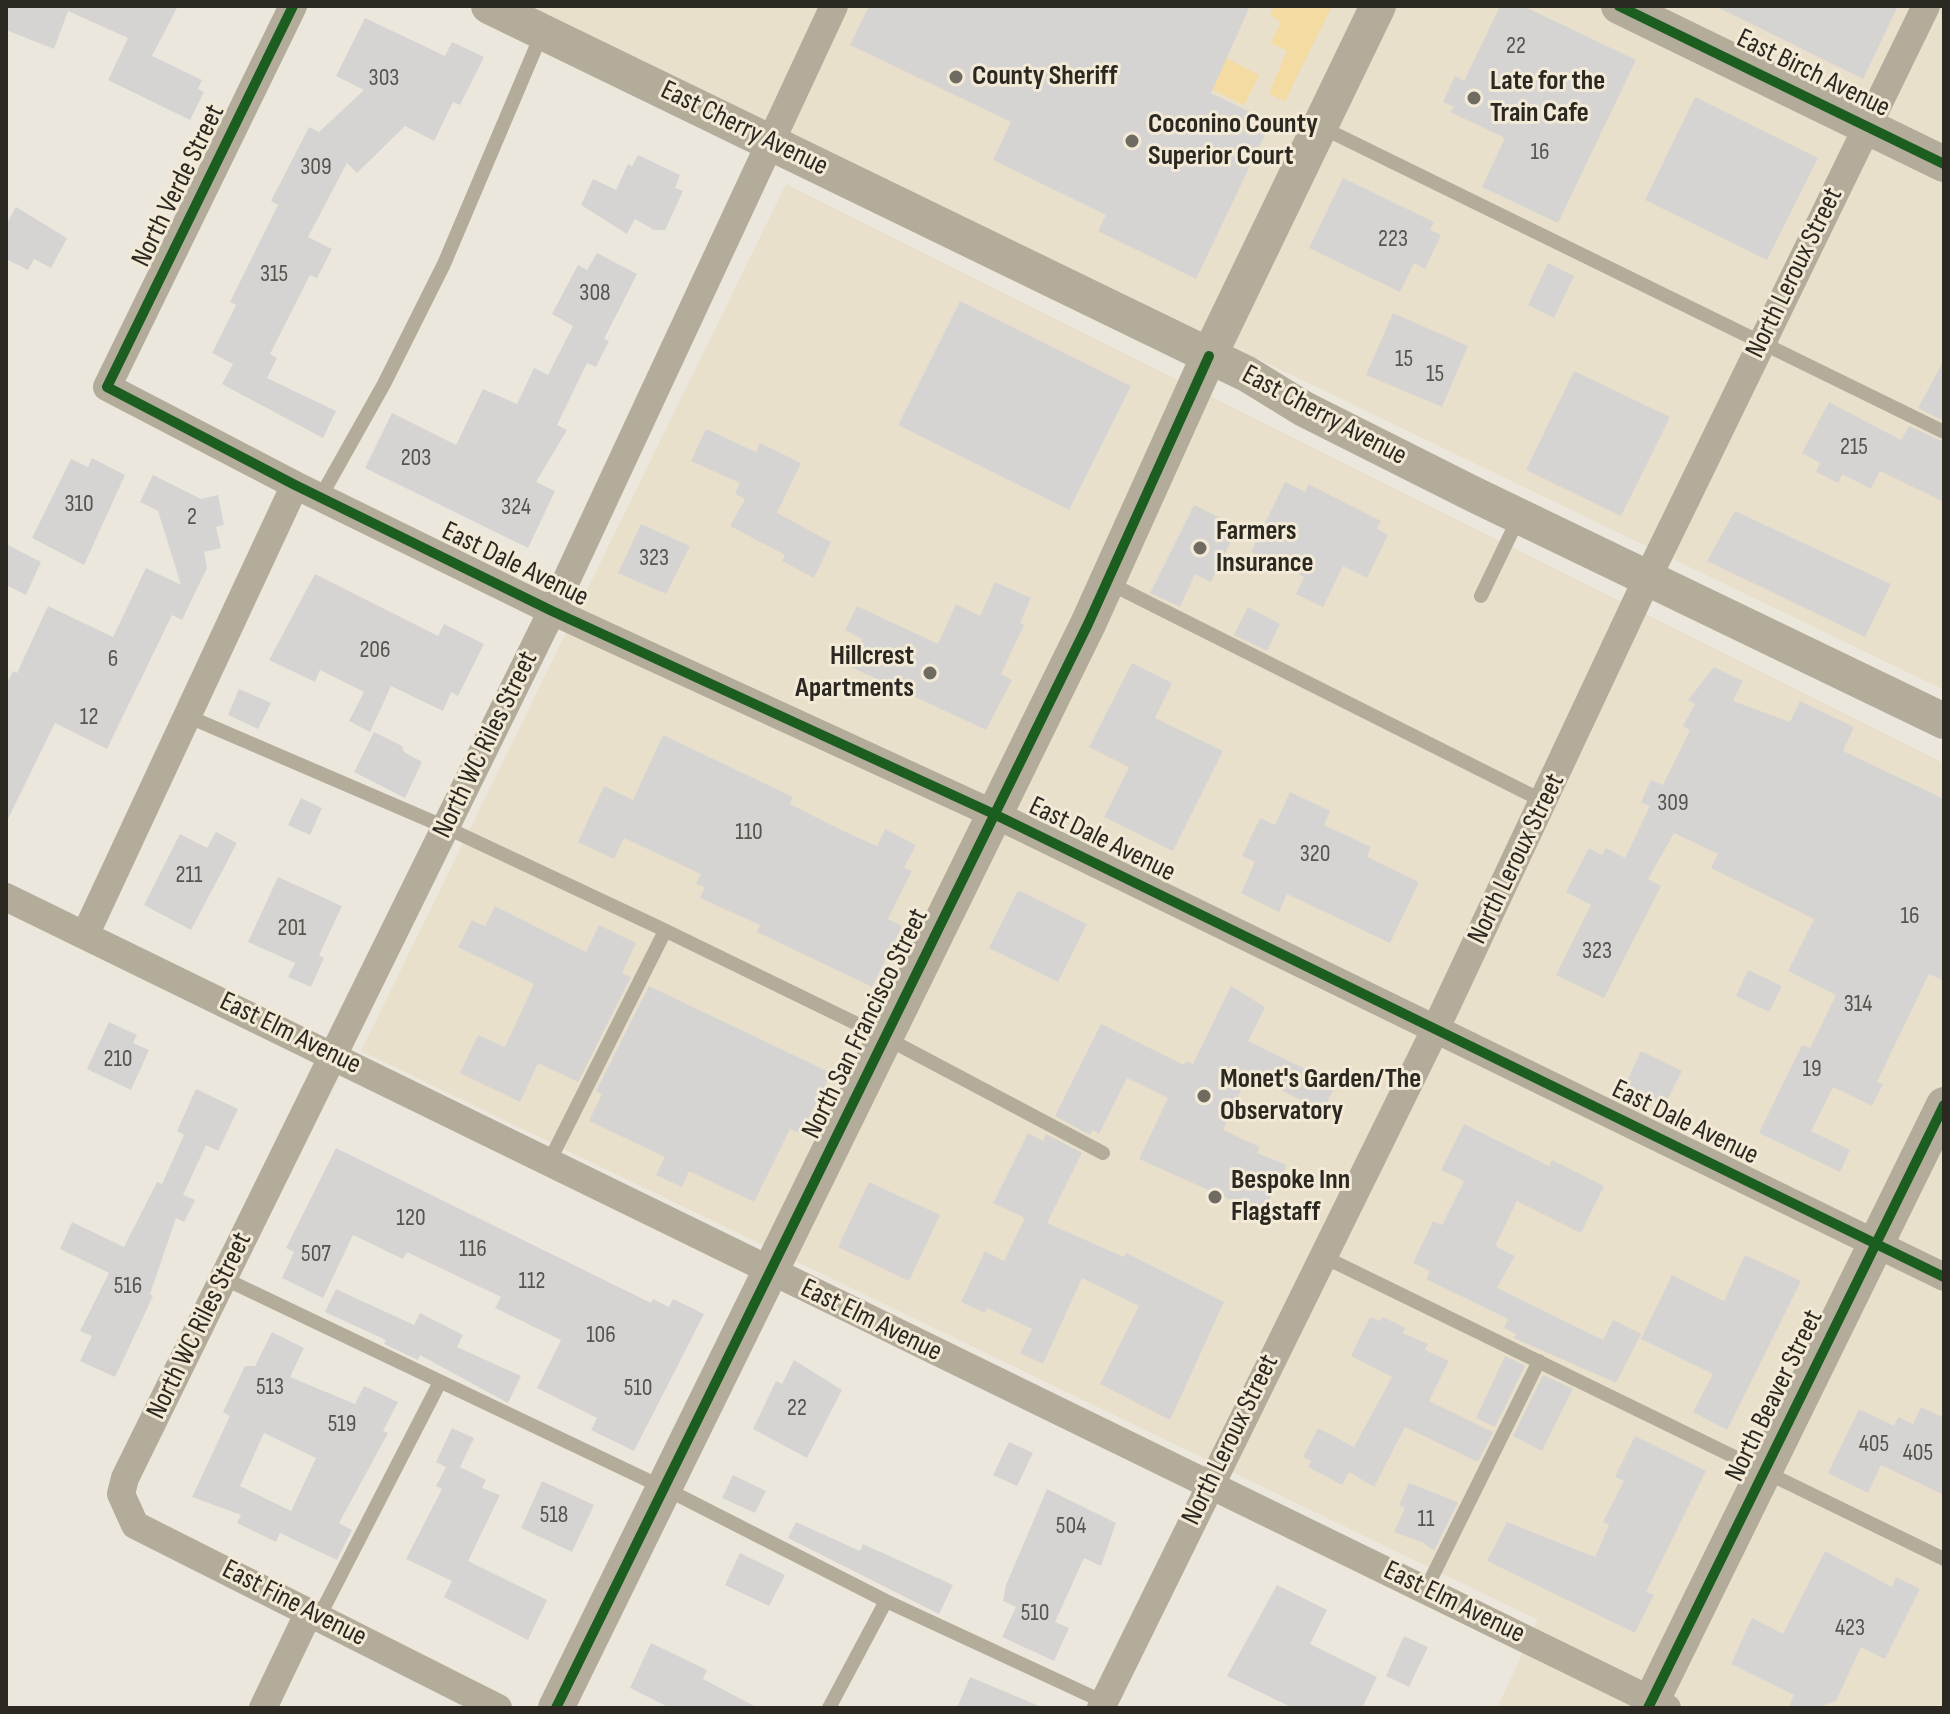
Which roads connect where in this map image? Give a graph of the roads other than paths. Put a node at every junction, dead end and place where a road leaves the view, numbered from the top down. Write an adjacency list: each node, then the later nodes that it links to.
1 (293, 6): 14 (street, North Verde Street)
2 (489, 6): 7 (street, East Cherry Avenue)
3 (834, 6): 10 (street, North WC Riles Street)
4 (1378, 6): 8 (street, North San Francisco Street)
5 (1926, 6): 9 (street, North Leroux Street)
6 (1626, 8): 9 (street, East Birch Avenue)
7 (542, 31): 10 (street, East Cherry Avenue); 16 (lane)
8 (1319, 126): 12 (lane); 13 (street, North San Francisco Street)
9 (1867, 127): 11 (street, East Birch Avenue); 12 (street, North Leroux Street)
10 (769, 141): 13 (street, East Cherry Avenue); 21 (street, North WC Riles Street)
11 (1944, 164)
12 (1762, 341): 15 (lane); 18 (street, North Leroux Street)
13 (1209, 356): 17 (street, East Cherry Avenue); 19 (street, North San Francisco Street)
14 (107, 387): 16 (street, East Dale Avenue)
15 (1944, 432)
16 (308, 491): 21 (street, East Dale Avenue); 22 (street)
17 (1519, 517): 18 (street, East Cherry Avenue); 20 (lane)
18 (1648, 577): 23 (street, East Cherry Avenue); 24 (street, North Leroux Street)
19 (1106, 582): 24 (lane); 25 (street, North San Francisco Street)
20 (1481, 596)
21 (552, 611): 25 (street, East Dale Avenue); 26 (street, North WC Riles Street)
22 (187, 716): 26 (lane); 29 (street)
23 (1944, 721)
24 (1545, 802): 30 (street, North Leroux Street)
25 (996, 815): 30 (street, East Dale Avenue); 31 (street, North San Francisco Street)
26 (445, 827): 28 (lane); 32 (street, North WC Riles Street)
27 (6, 897): 29 (street, East Elm Avenue)
28 (665, 931): 31 (lane); 35 (lane)
29 (86, 933): 32 (street, East Elm Avenue)
30 (1436, 1028): 36 (street, East Dale Avenue); 37 (street, North Leroux Street)
31 (886, 1038): 34 (lane); 38 (street, North San Francisco Street)
32 (334, 1055): 35 (street, East Elm Avenue); 40 (street, North WC Riles Street)
33 (1944, 1105): 36 (street, North Beaver Street)
34 (1103, 1153)
35 (549, 1162): 38 (street, East Elm Avenue)
36 (1876, 1243): 39 (street, East Dale Avenue); 43 (street, North Beaver Street)
37 (1322, 1256): 41 (lane); 45 (street, North Leroux Street)
38 (771, 1273): 45 (street, East Elm Avenue); 46 (street, North San Francisco Street)
39 (1944, 1277)
40 (223, 1278): 42 (lane); 44 (street, North WC Riles Street)
41 (1539, 1361): 43 (lane); 48 (lane)
42 (440, 1382): 46 (lane); 50 (lane)
43 (1764, 1471): 47 (lane); 51 (street, North Beaver Street)
44 (125, 1478): 50 (street, East Fine Avenue)
45 (1209, 1483): 48 (street, East Elm Avenue); 52 (street, North Leroux Street)
46 (664, 1488): 49 (lane); 55 (street, North San Francisco Street)
47 (1944, 1559)
48 (1426, 1589): 51 (street, East Elm Avenue)
49 (886, 1601): 52 (lane); 56 (lane)
50 (314, 1614): 53 (street); 54 (street, East Fine Avenue)
51 (1656, 1705)
52 (1107, 1706)
53 (263, 1708)
54 (498, 1708)
55 (556, 1708)
56 (829, 1708)

